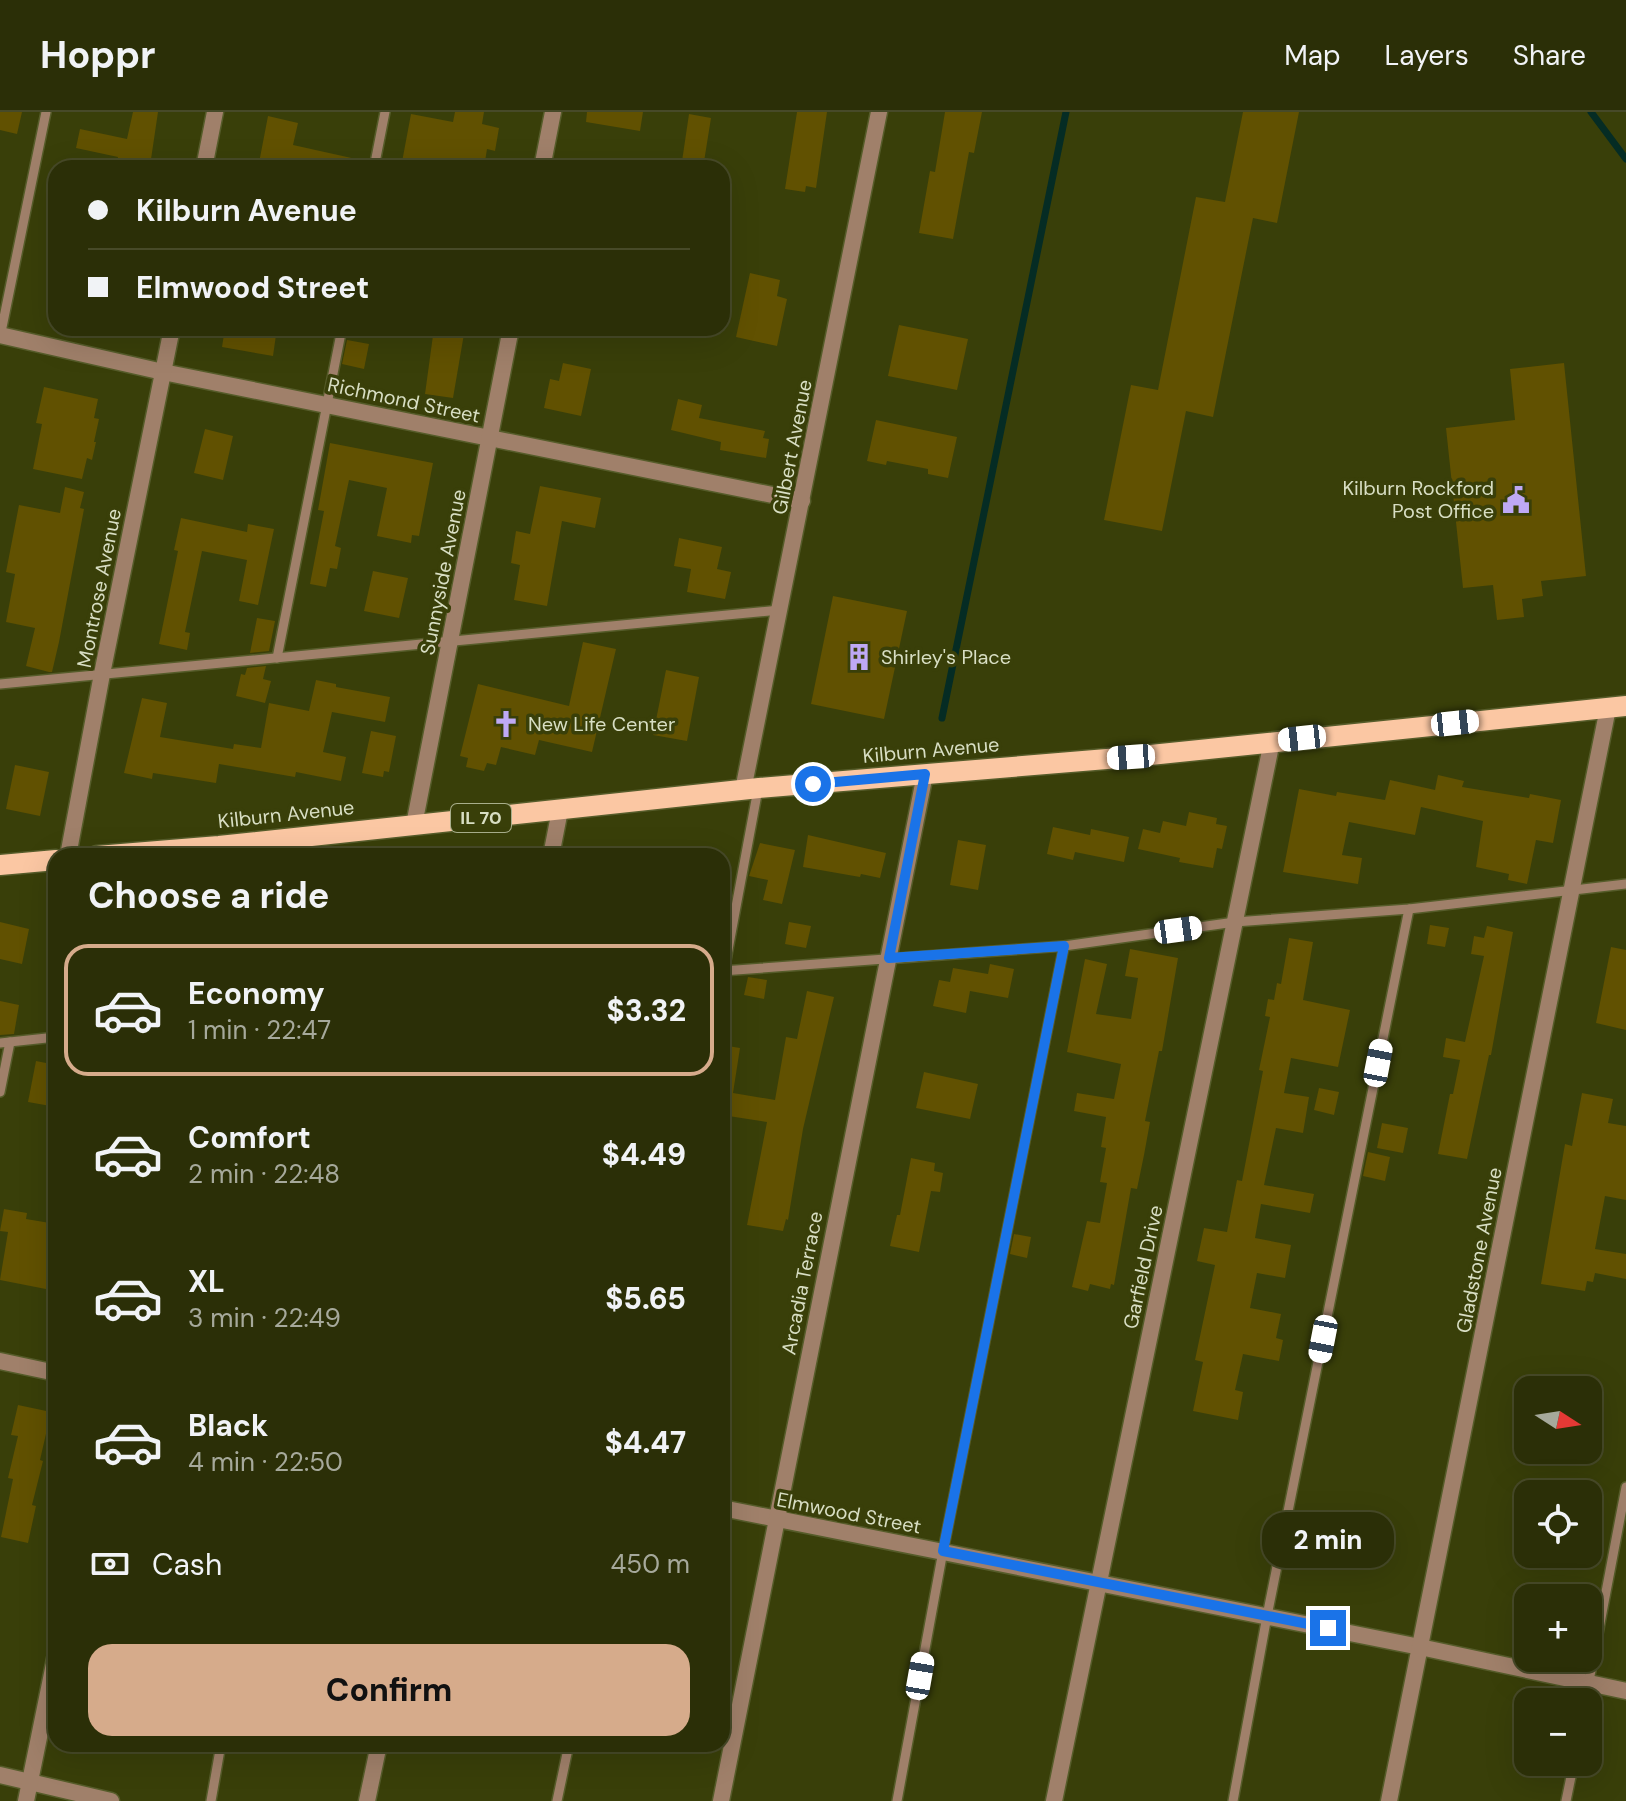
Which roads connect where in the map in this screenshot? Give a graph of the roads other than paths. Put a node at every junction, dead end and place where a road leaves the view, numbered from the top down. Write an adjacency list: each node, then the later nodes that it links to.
1 (46, 112): 9 (lane)
2 (215, 112): 6 (street)
3 (385, 112): 7 (lane)
4 (553, 112): 8 (street)
5 (879, 112): 16 (street, Gilbert Avenue)
6 (206, 160)
7 (376, 160)
8 (544, 160)
9 (0, 336): 13 (street, Richmond Street)
10 (170, 336): 13 (street, Montrose Avenue)
11 (340, 336): 14 (lane)
12 (509, 336): 15 (street, Sunnyside Avenue)
13 (163, 372): 14 (street, Richmond Street); 20 (street, Montrose Avenue)
14 (326, 404): 15 (street, Richmond Street); 19 (lane)
15 (490, 438): 16 (street, Richmond Street); 18 (street, Sunnyside Avenue)
16 (802, 501): 17 (street, Gilbert Avenue)
17 (780, 610): 18 (lane); 25 (street, Gilbert Avenue)
18 (449, 641): 19 (lane); 27 (street, Sunnyside Avenue)
19 (277, 658): 20 (lane)
20 (102, 674): 21 (lane); 28 (street, Montrose Avenue)
21 (0, 684)
22 (1617, 707): 23 (main road, Kilburn Avenue / IL 70); 34 (street, Gladstone Avenue)
23 (1272, 741): 24 (main road, Kilburn Avenue / IL 70); 36 (street, Garfield Drive)
24 (925, 774): 25 (main road, Kilburn Avenue / IL 70); 39 (street, Arcadia Terrace)
25 (751, 789): 26 (main road, Kilburn Avenue / IL 70); 37 (lane)
26 (560, 810): 27 (main road, Kilburn Avenue / IL 70); 30 (street)
27 (414, 825): 29 (main road, Kilburn Avenue / IL 70)
28 (69, 848)
29 (241, 848)
30 (553, 848)
31 (48, 861): 32 (main road)
32 (0, 865)
33 (1626, 884): 34 (lane)
34 (1570, 891): 35 (lane); 52 (street, Gladstone Avenue)
35 (1409, 909): 36 (lane); 51 (lane)
36 (1235, 922): 38 (lane); 50 (street, Garfield Drive)
37 (730, 926)
38 (1064, 946): 39 (lane); 49 (lane)
39 (889, 958): 40 (lane); 48 (street, Arcadia Terrace)
40 (730, 970)
41 (48, 1038): 42 (lane)
42 (5, 1042): 43 (lane)
43 (0, 1092)
44 (0, 1361): 45 (street)
45 (48, 1371)
46 (1626, 1487): 53 (lane)
47 (730, 1510): 48 (street, Elmwood Street)
48 (775, 1519): 49 (street, Elmwood Street); 68 (street, Arcadia Terrace)
49 (943, 1551): 50 (street, Elmwood Street); 69 (lane)
50 (1099, 1582): 51 (street, Elmwood Street); 70 (street, Garfield Drive)
51 (1267, 1616): 52 (street, Elmwood Street); 71 (lane)
52 (1420, 1647): 53 (street, Elmwood Street); 72 (street, Gladstone Avenue)
53 (1589, 1685): 54 (lane); 55 (street, Elmwood Street)
54 (1588, 1688)
55 (1626, 1691)
56 (48, 1693): 62 (street)
57 (220, 1752): 65 (lane)
58 (377, 1752): 66 (street)
59 (567, 1752): 67 (lane)
60 (0, 1775): 62 (street)
61 (1571, 1776): 73 (lane)
62 (30, 1781): 63 (street); 64 (street)
63 (26, 1801)
64 (111, 1801)
65 (211, 1801)
66 (367, 1801)
67 (557, 1801)
68 (721, 1801)
69 (897, 1801)
70 (1054, 1801)
71 (1233, 1801)
72 (1389, 1801)
73 (1566, 1801)

